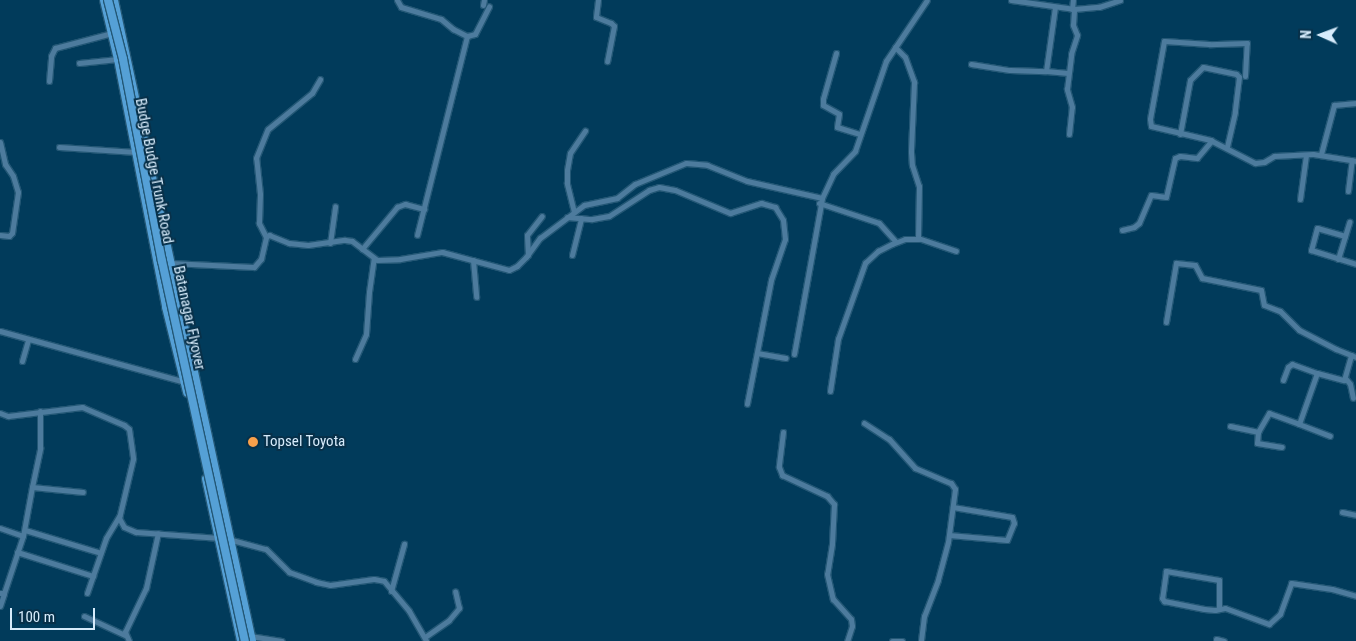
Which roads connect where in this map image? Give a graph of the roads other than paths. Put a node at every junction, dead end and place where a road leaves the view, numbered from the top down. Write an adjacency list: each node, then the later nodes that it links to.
1 (104, 0): 13 (street, Budge Budge Trunk Road)
2 (108, 0): 119 (street, Batanagar Flyover, bridge)
3 (114, 0): 66 (street, Budge Budge Trunk Road)
4 (398, 0): 14 (street)
5 (598, 0): 18 (street)
6 (927, 0): 15 (street)
7 (1011, 0): 11 (street)
8 (1073, 0): 12 (street)
9 (1120, 0): 12 (street)
10 (485, 4): 14 (street)
11 (1055, 7): 12 (street); 21 (street)
12 (1073, 9): 22 (street)
13 (112, 33): 17 (street, Budge Budge Trunk Road); 25 (street)
14 (467, 36): 45 (street)
15 (895, 47): 28 (street); 56 (street)
16 (836, 53): 28 (street)
17 (118, 59): 19 (street); 35 (street, Budge Budge Trunk Road)
18 (607, 61)
19 (79, 64)
20 (971, 64): 21 (street)
21 (1046, 71): 22 (street)
22 (1068, 73): 29 (street)
23 (1245, 76): 30 (street)
24 (320, 79): 55 (street)
25 (49, 81)
26 (1356, 103): 36 (street)
27 (585, 131): 46 (street)
28 (860, 134): 41 (street)
29 (1070, 134)
30 (1180, 134): 31 (street); 34 (street)
31 (1212, 140): 34 (street); 51 (street)
32 (0, 142): 52 (street)
33 (59, 147): 35 (street)
34 (1227, 148): 37 (street)
35 (136, 152): 81 (street, Budge Budge Trunk Road)
36 (1321, 154): 37 (street); 38 (street)
37 (1306, 155): 42 (street)
38 (1354, 161): 39 (street)
39 (1348, 191)
40 (816, 198): 41 (street); 43 (street); 46 (street)
41 (822, 198): 43 (street)
42 (1300, 199)
43 (821, 204): 57 (street); 73 (street)
44 (335, 206): 58 (street)
45 (424, 209): 53 (street); 59 (street)
46 (574, 212): 48 (street)
47 (542, 216): 61 (street)
48 (567, 217): 49 (street); 61 (street)
49 (581, 218): 62 (street); 72 (street)
50 (1349, 222): 54 (street)
51 (1122, 230)
52 (0, 235)
53 (417, 235)
54 (1345, 236): 64 (street); 64 (street)
55 (266, 237): 58 (street); 66 (street)
56 (919, 239): 57 (street); 60 (street)
57 (896, 242): 82 (street)
58 (330, 243): 59 (street)
59 (362, 249): 63 (street)
60 (956, 251)
61 (528, 255): 65 (street)
62 (572, 255)
63 (374, 258): 65 (street); 76 (street)
64 (1338, 259): 67 (street)
65 (473, 260): 68 (street)
66 (170, 263): 105 (street, Budge Budge Trunk Road)
67 (1356, 264)
68 (476, 297)
69 (1166, 322): 74 (street)
70 (0, 331): 71 (street)
71 (28, 340): 77 (street); 81 (street)
72 (757, 353): 75 (street); 84 (street)
73 (794, 354)
74 (1353, 356): 79 (street)
75 (786, 358)
76 (355, 359)
77 (22, 361)
78 (1317, 372): 79 (street); 80 (street); 88 (street)
79 (1346, 378): 83 (street)
80 (1283, 380)
81 (185, 382): 104 (street, Budge Budge Trunk Road)
82 (830, 391)
83 (1353, 398)
84 (747, 404)
85 (40, 411): 86 (street); 94 (street); 99 (street)
86 (0, 413)
87 (864, 424): 96 (street)
88 (1299, 424): 91 (street); 92 (street)
89 (1230, 426): 91 (street)
90 (783, 432): 125 (street)
91 (1258, 432): 93 (street)
92 (1330, 436)
93 (1282, 447)
94 (32, 487): 95 (street); 101 (street)
95 (83, 492)
96 (954, 508): 103 (street); 103 (street)
97 (1342, 512): 98 (street)
98 (1356, 515)
99 (120, 516): 102 (street); 108 (street)
100 (0, 528): 101 (street)
101 (24, 533): 107 (street); 108 (street)
102 (158, 533): 104 (street); 118 (street)
103 (949, 535): 128 (street)
104 (218, 537): 105 (street); 123 (street, Budge Budge Trunk Road)
105 (230, 540): 110 (street); 119 (street, Budge Budge Trunk Road)
106 (404, 544): 110 (street)
107 (17, 552): 109 (street); 112 (street)
108 (101, 553): 109 (street)
109 (93, 576): 113 (street)
110 (391, 591): 120 (street)
111 (455, 591): 120 (street)
112 (2, 593): 115 (street)
113 (87, 593)
114 (1356, 596): 116 (street)
115 (0, 606)
116 (1220, 609): 116 (street)
117 (84, 616): 118 (street)
118 (125, 635): 122 (street)
119 (249, 639): 124 (street)
120 (426, 639)
121 (1216, 639): 129 (street)
122 (129, 641)
123 (241, 641)
124 (282, 641)
125 (847, 641)
126 (892, 641): 127 (street)
127 (902, 641)
128 (921, 641)
129 (1224, 641)

